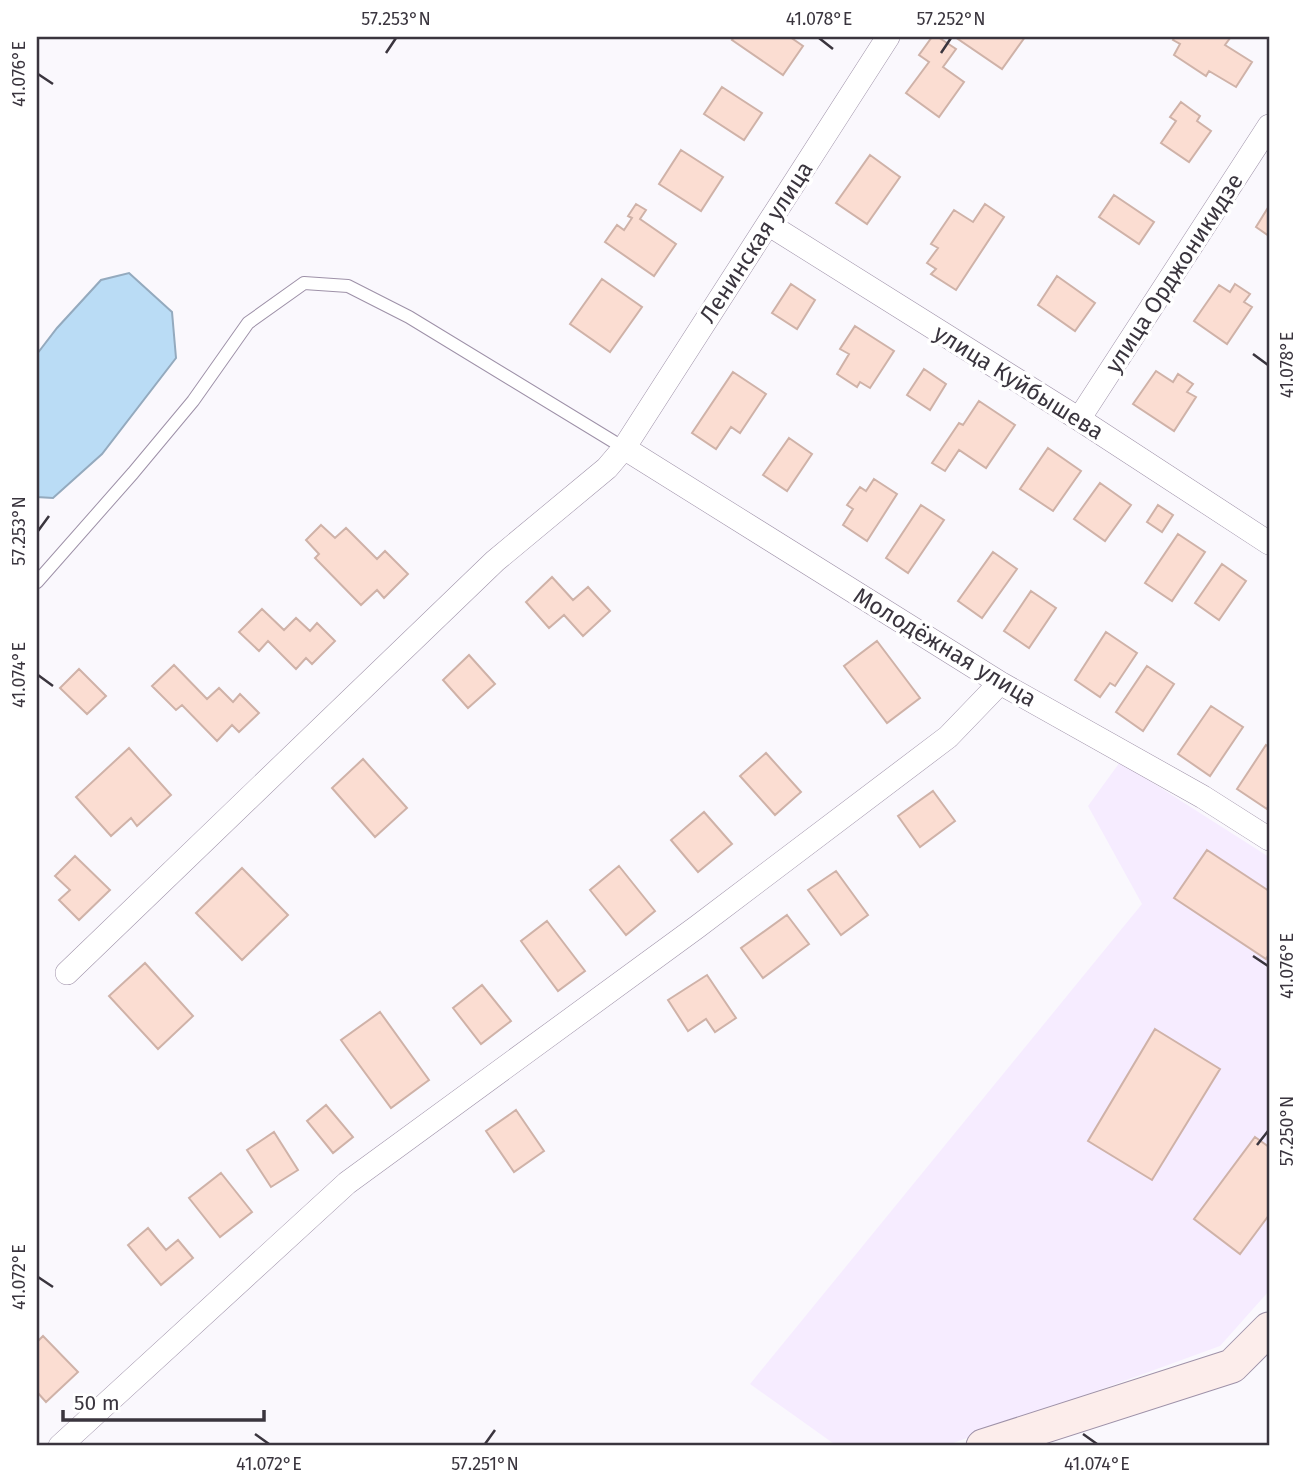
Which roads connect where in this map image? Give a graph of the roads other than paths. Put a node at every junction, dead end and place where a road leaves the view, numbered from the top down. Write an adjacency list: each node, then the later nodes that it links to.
1 (888, 37): 3 (street, Ленинская улица)
2 (1269, 126): 4 (street, улица Орджоникидзе)
3 (768, 225): 4 (street, улица Куйбышева); 5 (street, Ленинская улица)
4 (1079, 419): 6 (street, улица Куйбышева)
5 (624, 448): 7 (lane); 8 (street, Молодёжная улица); 10 (street, Ленинская улица)
6 (1269, 543)
7 (37, 582)
8 (1000, 683): 9 (street, Молодёжная улица); 12 (street)
9 (1269, 839)
10 (67, 974)
11 (1269, 1329): 13 (street)
12 (61, 1446)
13 (982, 1446)

